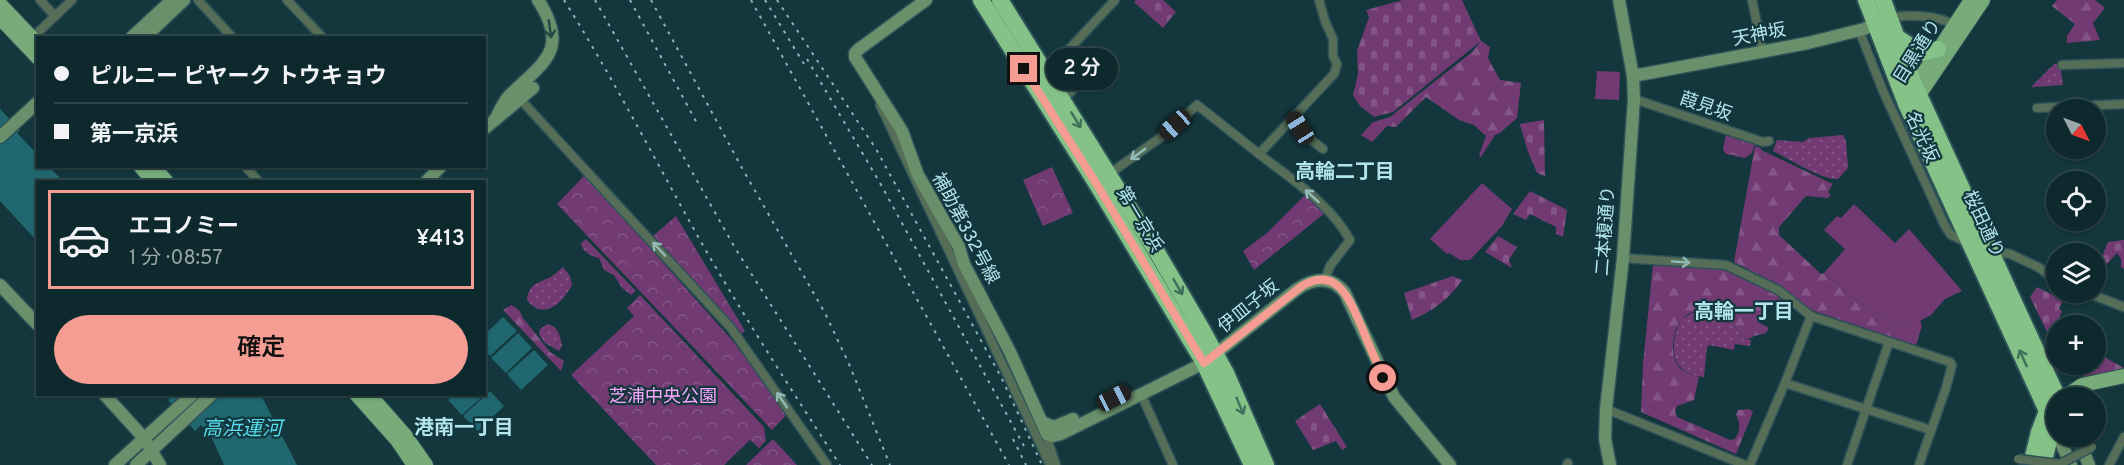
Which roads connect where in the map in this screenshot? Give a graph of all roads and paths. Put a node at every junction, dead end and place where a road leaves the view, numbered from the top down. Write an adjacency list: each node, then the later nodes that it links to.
1 (40, 0): 19 (street)
2 (72, 0): 19 (street)
3 (172, 0): 25 (street)
4 (184, 0): 26 (street)
5 (198, 0): 27 (street)
6 (287, 0): 28 (street)
7 (538, 0): 50 (street, one-way to 50)
8 (927, 0): 33 (street)
9 (1114, 0): 37 (street)
10 (1319, 0): 49 (street)
11 (1619, 0): 38 (street, 二本榎通り)
12 (1752, 0): 32 (street)
13 (1866, 0): 21 (highway, 桜田通り)
14 (1883, 0): 21 (highway, 桜田通り)
15 (1971, 0): 22 (main road, 目黒通り)
16 (1983, 0): 43 (main road, 目黒通り)
17 (0, 4): 30 (main road)
18 (993, 4): 37 (highway, 第一京浜); 77 (highway, 第一京浜)
19 (55, 16): 24 (street)
20 (0, 18): 34 (main road)
21 (1883, 22): 22 (street); 23 (street, 天神坂); 29 (highway, 桜田通り); 43 (highway, 桜田通り)
22 (1954, 26): 31 (main road, 目黒通り)
23 (1859, 30): 32 (street, 天神坂); 66 (street, 名光坂)
24 (39, 36)
25 (133, 36)
26 (146, 36)
27 (231, 36)
28 (321, 36)
29 (1897, 37): 31 (highway); 43 (highway, 桜田通り)
30 (35, 41)
31 (1938, 49): 43 (main road, 目黒通り)
32 (1763, 52): 38 (street, 天神坂)
33 (855, 53): 77 (street, 補助第332号線); 107 (street)
34 (36, 56)
35 (2124, 63): 36 (street)
36 (2062, 65)
37 (1047, 73): 61 (highway, 第一京浜, one-way to 61)
38 (1633, 76): 45 (street, 二本榎通り)
39 (1082, 79): 41 (street)
40 (533, 88): 44 (street)
41 (1070, 93)
42 (36, 94): 51 (street)
43 (1913, 94): 66 (highway, 桜田通り); 67 (highway, 桜田通り)
44 (520, 99): 50 (street); 106 (street, one-way to 44)
45 (1634, 99): 54 (street, 葭見坂); 68 (street, 二本榎通り)
46 (36, 103): 51 (street)
47 (2124, 104): 48 (street)
48 (2037, 108)
49 (1293, 117): 55 (street); 56 (street)
50 (495, 120): 52 (street)
51 (8, 124): 53 (street)
52 (486, 127)
53 (0, 137)
54 (1769, 141)
55 (1323, 149)
56 (1259, 154): 61 (street, one-way to 61); 70 (street, one-way to 56)
57 (142, 168): 62 (main road)
58 (155, 168): 63 (main road)
59 (247, 168): 64 (street)
60 (439, 168): 65 (street)
61 (1109, 174): 77 (highway, 第一京浜, one-way to 77)
62 (152, 180)
63 (165, 180)
64 (257, 180)
65 (428, 180)
66 (1971, 244): 67 (street, 名光坂); 87 (highway, 桜田通り, one-way to 66)
67 (1992, 252): 69 (street, 名光坂); 80 (highway, 桜田通り)
68 (1623, 258): 74 (street, one-way to 74); 88 (street, 二本榎通り)
69 (2046, 273)
70 (1325, 279): 77 (street, 伊皿子坂); 112 (street)
71 (0, 285): 75 (street)
72 (2106, 300): 73 (street)
73 (2124, 307)
74 (1811, 316): 76 (street); 79 (street)
75 (36, 323)
76 (1888, 342): 89 (street); 91 (street)
77 (1206, 357): 108 (street); 109 (street); 110 (highway, 第一京浜); 111 (highway, 第一京浜, one-way to 111)
78 (2124, 376): 81 (main road)
79 (1785, 383): 89 (street); 115 (street)
80 (2055, 387)
81 (2079, 387)
82 (106, 396): 93 (street)
83 (191, 396): 93 (street)
84 (210, 396): 98 (street)
85 (358, 396): 104 (main road)
86 (371, 396): 105 (main road)
87 (2046, 402)
88 (1606, 408): 113 (street, 二本榎通り); 114 (street)
89 (1865, 410): 91 (street); 116 (street)
90 (2046, 427): 99 (highway)
91 (1932, 430): 117 (street)
92 (2124, 437): 120 (street)
93 (144, 438): 98 (street); 101 (street)
94 (2048, 447): 118 (highway)
95 (2062, 447): 100 (street)
96 (2082, 447): 119 (street)
97 (2092, 447): 100 (street, bridge)
98 (152, 450): 102 (street); 103 (street)
99 (2025, 462): 100 (street, bridge)
100 (2066, 464): 118 (street)
101 (115, 465)
102 (136, 465)
103 (160, 465)
104 (414, 465)
105 (426, 465)
106 (827, 465)
107 (1050, 465)
108 (1056, 465)
109 (1173, 465)
110 (1252, 465)
111 (1266, 465)
112 (1450, 465)
113 (1610, 465)
114 (1745, 465)
115 (1750, 465)
116 (1847, 465)
117 (1918, 465)
118 (2043, 465)
119 (2090, 465)
120 (2109, 465)

